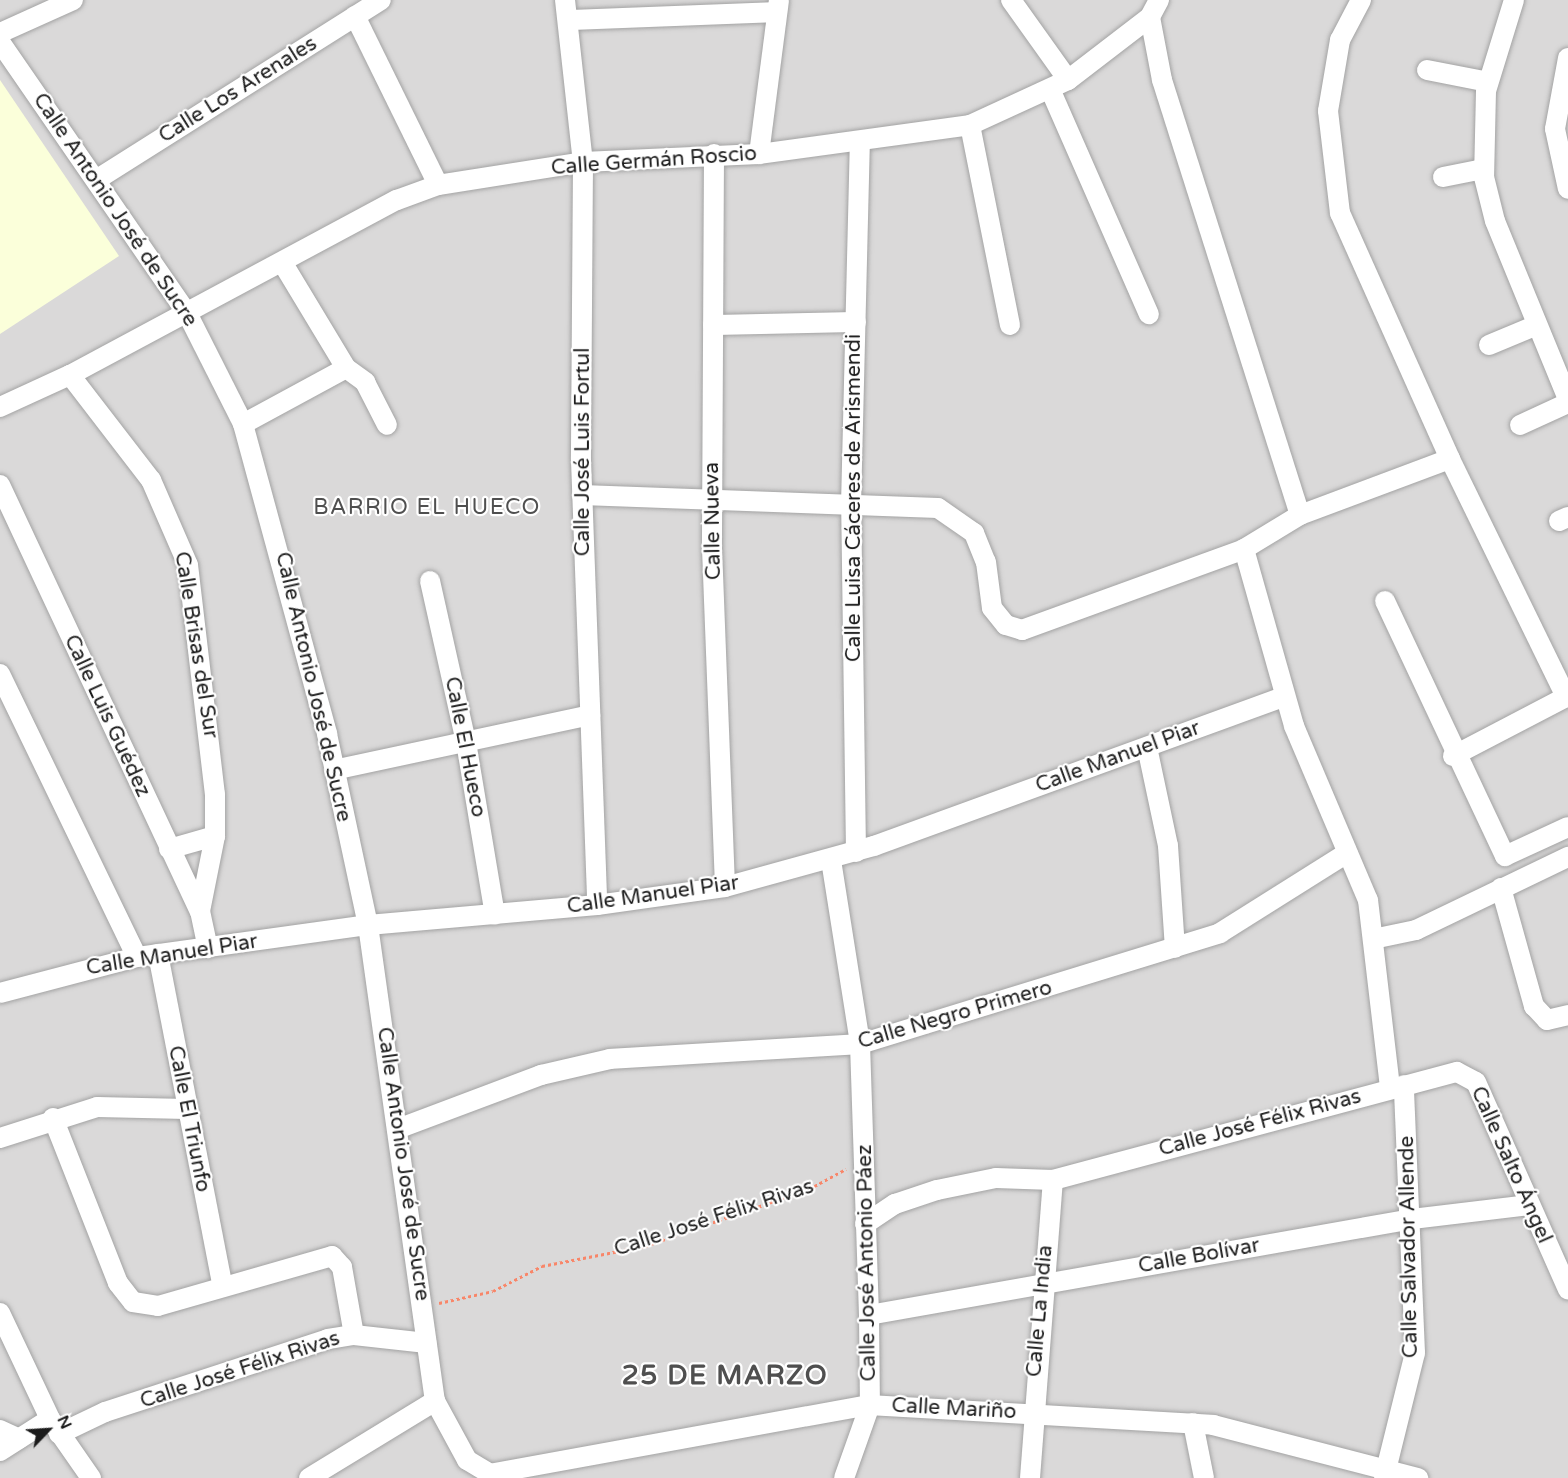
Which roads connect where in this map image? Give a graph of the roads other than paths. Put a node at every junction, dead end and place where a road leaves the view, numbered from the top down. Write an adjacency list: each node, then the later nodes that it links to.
1 (73, 0): 11 (street)
2 (381, 0): 9 (street, Calle Los Arenales)
3 (565, 0): 10 (street, Calle José Luis Fortul)
4 (1011, 0): 15 (street)
5 (1361, 0): 43 (street)
6 (1514, 0): 16 (street)
7 (777, 6): 10 (street); 21 (street)
8 (1154, 9): 15 (street, Calle Germán Roscio); 48 (street)
9 (355, 16): 25 (street, Calle Los Arenales); 26 (street)
10 (568, 20): 22 (street, Calle José Luis Fortul)
11 (0, 33)
12 (0, 42): 25 (street, Calle Antonio José de Sucre)
13 (1568, 58): 27 (street)
14 (1427, 70): 16 (street)
15 (1068, 80): 17 (street, Calle Germán Roscio)
16 (1488, 82): 23 (street)
17 (1050, 89): 18 (street, Calle Germán Roscio); 30 (street)
18 (970, 125): 19 (street, Calle Germán Roscio); 33 (street)
19 (860, 143): 21 (street, Calle Germán Roscio); 31 (street, Calle Luisa Cáceres de Arismendi)
20 (714, 154): 21 (street, Calle Germán Roscio); 22 (street, Calle Germán Roscio); 32 (street, Calle Nueva)
21 (759, 154)
22 (583, 162): 26 (street, Calle Germán Roscio); 45 (street, Calle José Luis Fortul)
23 (1483, 169): 24 (street); 34 (street)
24 (1443, 177)
25 (96, 180): 29 (street, Calle Antonio José de Sucre)
26 (438, 185): 28 (street, Calle Germán Roscio)
27 (1568, 189)
28 (282, 262): 29 (street, Calle Germán Roscio); 36 (street)
29 (187, 313): 37 (street, Calle Germán Roscio); 40 (street, Calle Antonio José de Sucre)
30 (1149, 314)
31 (855, 322): 32 (street); 47 (street, Calle Luisa Cáceres de Arismendi)
32 (713, 325): 46 (street, Calle Nueva)
33 (1010, 325)
34 (1537, 325): 35 (street); 38 (street)
35 (1489, 345)
36 (346, 368): 40 (street); 41 (street)
37 (70, 375): 39 (street, Calle Germán Roscio); 61 (street, Calle Brisas del Sur)
38 (1568, 401): 42 (street)
39 (0, 407)
40 (243, 424): 59 (street, Calle Antonio José de Sucre)
41 (387, 424)
42 (1520, 425)
43 (1450, 459): 48 (street); 53 (street)
44 (0, 485): 62 (street, Calle Luis Guédez)
45 (582, 495): 46 (street); 55 (street, Calle José Luis Fortul)
46 (712, 499): 47 (street); 67 (street, Calle Nueva)
47 (851, 505): 49 (street); 63 (street, Calle Luisa Cáceres de Arismendi)
48 (1300, 515): 49 (street)
49 (1244, 549): 54 (street, Calle Salvador Allende)
50 (430, 581): 56 (street, Calle El Hueco)
51 (1385, 601): 58 (street)
52 (0, 674): 77 (street)
53 (1567, 696): 58 (street)
54 (1284, 697): 57 (street, Calle Manuel Piar); 64 (street, Calle Salvador Allende)
55 (590, 715): 56 (street); 69 (street, Calle José Luis Fortul)
56 (466, 742): 59 (street); 71 (street, Calle El Hueco)
57 (1147, 747): 63 (street, Calle Manuel Piar); 75 (street)
58 (1453, 756): 60 (street)
59 (334, 770): 72 (street, Calle Antonio José de Sucre)
60 (1568, 827)
61 (215, 836): 62 (street); 70 (street, Calle Brisas del Sur)
62 (169, 849): 70 (street, Calle Luis Guédez)
63 (856, 852): 66 (street, Calle Manuel Piar)
64 (1347, 853): 73 (street, Calle Salvador Allende); 75 (street, Calle Negro Primero)
65 (1568, 857): 68 (street)
66 (831, 860): 67 (street, Calle Manuel Piar); 80 (street)
67 (725, 886): 69 (street, Calle Manuel Piar)
68 (1501, 888): 73 (street); 79 (street)
69 (597, 905): 71 (street, Calle Manuel Piar)
70 (200, 911): 74 (street, Calle Luis Guédez)
71 (495, 915): 72 (street, Calle Manuel Piar)
72 (368, 925): 74 (street, Calle Manuel Piar); 85 (street, Calle Antonio José de Sucre)
73 (1373, 939): 82 (street, Calle Salvador Allende)
74 (208, 948): 76 (street, Calle Manuel Piar)
75 (1175, 948): 80 (street, Calle Negro Primero)
76 (158, 954): 77 (street, Calle Manuel Piar); 83 (street, Calle El Triunfo)
77 (137, 957): 78 (street, Calle Manuel Piar)
78 (0, 993)
79 (1568, 1015)
80 (860, 1044): 85 (street, Calle Negro Primero); 90 (street, Calle José Antonio Páez)
81 (1467, 1075): 82 (street, Calle José Félix Rivas); 88 (street, Calle Salto Ángel)
82 (1397, 1087): 87 (street, Calle José Félix Rivas); 89 (street, Calle Salvador Allende)
83 (187, 1109): 84 (street); 91 (street, Calle El Triunfo)
84 (53, 1118): 86 (street); 91 (street)
85 (400, 1128): 97 (street, Calle Antonio José de Sucre)
86 (0, 1138)
87 (1053, 1180): 90 (street, Calle José Félix Rivas); 92 (street, Calle La India)
88 (1529, 1205): 89 (street, Calle Bolívar); 93 (street, Calle Salto Ángel)
89 (1412, 1219): 92 (street, Calle Bolívar); 106 (street, Calle Salvador Allende)
90 (866, 1224): 95 (street, Calle José Antonio Páez)
91 (222, 1283): 96 (street)
92 (1043, 1284): 95 (street, Calle Bolívar); 100 (street, Calle La India)
93 (1568, 1290)
94 (0, 1313): 102 (street)
95 (869, 1315): 99 (street, Calle José Antonio Páez)
96 (354, 1335): 97 (street, Calle José Félix Rivas); 102 (street, Calle José Félix Rivas)
97 (426, 1343): 98 (street, Calle Antonio José de Sucre)
98 (435, 1401): 107 (street, Calle Antonio José de Sucre); 109 (street)
99 (870, 1405): 100 (street, Calle Mariño); 107 (street, Calle Mariño); 110 (street, Calle José Antonio Páez)
100 (1032, 1412): 101 (street, Calle Mariño); 111 (street, Calle La India)
101 (1192, 1423): 106 (street, Calle Mariño); 112 (street)
102 (54, 1427): 104 (street, Calle José Félix Rivas); 108 (street)
103 (0, 1430): 104 (street)
104 (20, 1438): 105 (street, Calle José Félix Rivas)
105 (0, 1451)
106 (1386, 1474): 113 (street, Calle Mariño)
107 (493, 1476)
108 (91, 1478)
109 (309, 1478)
110 (844, 1478)
111 (1030, 1478)
112 (1204, 1478)
113 (1418, 1478)

